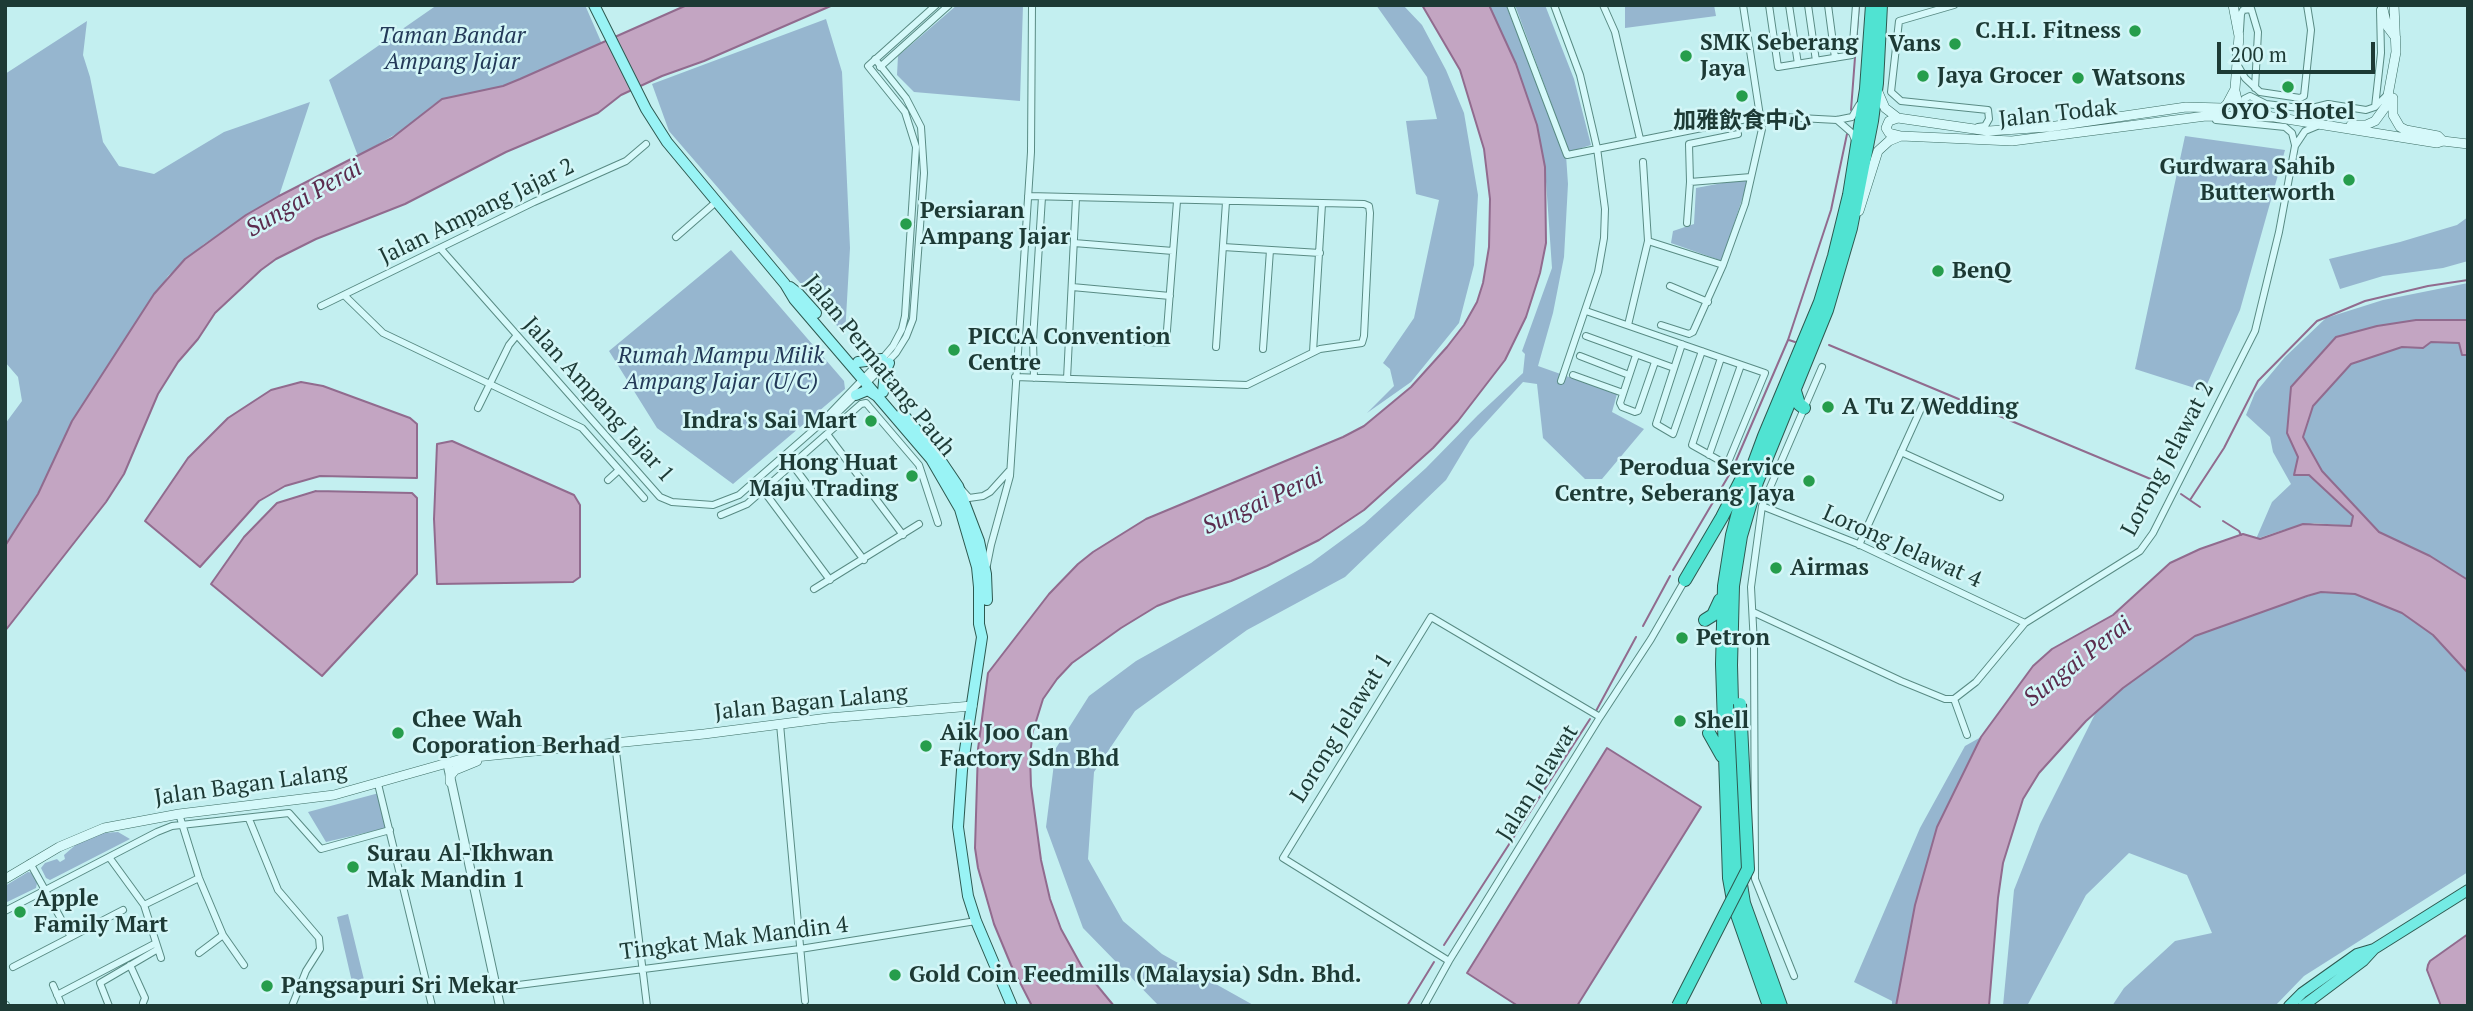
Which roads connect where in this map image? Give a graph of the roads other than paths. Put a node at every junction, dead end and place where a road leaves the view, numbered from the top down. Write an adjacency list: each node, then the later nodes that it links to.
1 (594, 5): 62 (main road, Jalan Permatang Pauh)
2 (936, 5): 25 (street)
3 (949, 5): 30 (street)
4 (1032, 5): 58 (street)
5 (1510, 5): 54 (street)
6 (1554, 5): 54 (street)
7 (1603, 5): 48 (street)
8 (1743, 5): 37 (street)
9 (1769, 5): 28 (street)
10 (1789, 5): 28 (street)
11 (1808, 5): 26 (street)
12 (1828, 5): 24 (street)
13 (1856, 5): 24 (street)
14 (1872, 5): 32 (highway)
15 (1881, 5): 32 (highway)
16 (1954, 5): 44 (street)
17 (2233, 5): 22 (main road)
18 (2306, 5): 33 (street)
19 (2381, 5): 23 (main road); 36 (street)
20 (2394, 5): 23 (main road)
21 (2251, 7): 22 (street); 33 (street)
22 (2239, 36): 27 (main road)
23 (2397, 39): 29 (main road)
24 (1835, 58): 26 (street)
25 (875, 59): 30 (street); 31 (street)
26 (1816, 61): 28 (street)
27 (2237, 63): 33 (street); 34 (main road)
28 (1798, 64)
29 (2395, 65): 35 (main road); 49 (main road)
30 (881, 66): 31 (street); 96 (street)
31 (874, 72): 96 (street)
32 (1872, 86): 41 (main road); 42 (street); 52 (highway); 66 (highway)
33 (2255, 88)
34 (2235, 89): 38 (main road, Jalan Todak); 40 (main road)
35 (2388, 94): 36 (street); 43 (main road)
36 (2375, 107): 40 (street)
37 (1762, 116): 42 (street); 48 (street); 56 (street)
38 (2113, 117): 44 (main road, Jalan Todak); 46 (main road)
39 (2187, 117): 40 (main road, Jalan Todak); 46 (main road, Jalan Todak); 53 (street)
40 (2274, 117): 43 (main road, Jalan Todak)
41 (1898, 118): 44 (main road, Jalan Todak); 47 (main road)
42 (1837, 120): 52 (street)
43 (2329, 125): 49 (main road); 53 (street)
44 (1965, 128)
45 (1738, 134): 57 (street)
46 (2063, 134): 47 (main road, Jalan Todak)
47 (1902, 136): 66 (main road)
48 (1640, 139): 54 (street)
49 (2443, 141): 51 (main road)
50 (646, 144): 71 (street, Jalan Ampang Jajar 2)
51 (2468, 144)
52 (1857, 145): 117 (highway)
53 (2295, 146): 143 (street, Lorong Jelawat 2)
54 (1597, 148): 82 (street)
55 (1643, 162): 68 (street)
56 (1751, 177): 57 (street); 75 (street)
57 (1690, 182): 65 (street)
58 (1028, 196): 59 (street); 104 (street)
59 (1042, 197): 60 (street); 105 (street)
60 (1076, 198): 61 (street); 69 (street)
61 (1177, 201): 63 (street); 73 (street)
62 (716, 202): 67 (street); 101 (main road, Jalan Permatang Pauh)
63 (1226, 202): 64 (street); 70 (street)
64 (1322, 204): 74 (street); 92 (street)
65 (1687, 223)
66 (1851, 228): 109 (highway)
67 (676, 237)
68 (1648, 241): 75 (street); 83 (street)
69 (1074, 243): 73 (street); 77 (street)
70 (1223, 247): 72 (street); 89 (street)
71 (440, 248): 78 (street, Jalan Ampang Jajar 2); 85 (street, Jalan Ampang Jajar 1)
72 (1270, 250): 74 (street); 90 (street)
73 (1173, 251): 79 (street)
74 (1320, 253): 92 (street)
75 (1724, 265): 80 (street)
76 (1670, 286): 80 (street)
77 (1072, 287): 79 (street); 87 (street)
78 (344, 295): 81 (street, Jalan Ampang Jajar 2); 108 (street)
79 (1170, 296): 87 (street)
80 (1708, 302): 84 (street)
81 (321, 306)
82 (1586, 311): 83 (street); 107 (street)
83 (1628, 325): 88 (street)
84 (1661, 325)
85 (517, 335): 108 (street); 119 (street, Jalan Ampang Jajar 1)
86 (1586, 337): 93 (street)
87 (1069, 338): 106 (street)
88 (1682, 344): 91 (street); 100 (street)
89 (1216, 347)
90 (1263, 349)
91 (1702, 351): 95 (street); 100 (street)
92 (1313, 352): 106 (street)
93 (1636, 355): 97 (street); 103 (street)
94 (1580, 356): 103 (street)
95 (1721, 358): 98 (street); 120 (street)
96 (886, 361): 101 (main road); 101 (street); 111 (main road)
97 (1655, 362): 100 (street); 110 (street)
98 (1741, 365): 120 (street); 120 (street)
99 (1822, 368): 115 (street)
100 (1674, 369)
101 (864, 374): 111 (main road, Jalan Permatang Pauh); 112 (street, Jalan Ampang Jajar 1); 112 (main road)
102 (1573, 375): 110 (street)
103 (1629, 375): 110 (street)
104 (1015, 377): 105 (street); 123 (street)
105 (1034, 378): 106 (street)
106 (1067, 379)
107 (1562, 381)
108 (490, 383): 114 (street); 122 (street)
109 (1796, 391): 115 (highway); 139 (highway)
110 (1623, 393)
111 (881, 395): 112 (main road); 125 (main road); 144 (main road, Jalan Permatang Pauh)
112 (857, 396): 116 (street); 119 (street, Jalan Ampang Jajar 1); 131 (street)
113 (1924, 402): 118 (street)
114 (478, 408)
115 (1804, 408): 129 (street)
116 (827, 434): 121 (street); 133 (street)
117 (1764, 436): 138 (highway); 139 (highway)
118 (1901, 452): 127 (street); 134 (street)
119 (785, 455): 121 (street)
120 (1709, 456)
121 (792, 464): 126 (street); 135 (street)
122 (619, 470): 124 (street); 128 (street)
123 (1009, 471): 125 (street); 136 (street)
124 (608, 480)
125 (958, 486): 136 (main road)
126 (763, 490): 130 (street); 137 (street)
127 (2000, 497)
128 (644, 498)
129 (1762, 506): 134 (street, Lorong Jelawat 4); 141 (street)
130 (721, 515)
131 (938, 523)
132 (919, 524): 133 (street)
133 (903, 534): 135 (street)
134 (1859, 545): 143 (street, Lorong Jelawat 4)
135 (864, 560): 137 (street)
136 (986, 574): 144 (main road)
137 (830, 580): 140 (street)
138 (1685, 580): 147 (street, Jalan Jelawat)
139 (1729, 586): 142 (highway); 153 (highway); 181 (highway); 198 (highway, bridge)
140 (814, 589)
141 (1753, 612): 145 (street); 184 (street)
142 (1705, 620)
143 (2025, 624): 145 (street, Lorong Jelawat 2)
144 (982, 637): 146 (main road, Jalan Permatang Pauh)
145 (1954, 699): 150 (street)
146 (972, 706): 148 (main road, Jalan Bagan Lalang); 170 (main road, Jalan Permatang Pauh)
147 (1600, 717): 178 (street, Jalan Jelawat); 178 (street, Lorong Jelawat 1)
148 (780, 723): 151 (main road, Jalan Bagan Lalang); 174 (street)
149 (1709, 733): 153 (highway)
150 (1967, 735)
151 (615, 743): 152 (main road, Jalan Bagan Lalang); 183 (street)
152 (492, 755): 154 (main road, Jalan Bagan Lalang); 155 (main road)
153 (1724, 759): 181 (highway)
154 (447, 762): 155 (street); 156 (main road, Jalan Bagan Lalang)
155 (450, 782): 186 (street)
156 (378, 784): 157 (main road, Jalan Bagan Lalang); 160 (street)
157 (179, 814): 159 (street); 162 (main road, Jalan Bagan Lalang)
158 (249, 818): 159 (street, Jalan Bagan Lalang); 160 (street, Jalan Bagan Lalang); 192 (street)
159 (181, 825): 161 (street, Jalan Bagan Lalang); 163 (street)
160 (390, 830): 193 (street)
161 (109, 856): 165 (street, Jalan Bagan Lalang); 167 (street)
162 (30, 863): 164 (main road, Jalan Bagan Lalang); 165 (street)
163 (199, 878): 167 (street); 171 (street)
164 (5, 879)
165 (45, 890): 169 (street, Jalan Bagan Lalang); 172 (street)
166 (2468, 890): 175 (highway)
167 (144, 905): 173 (street)
168 (123, 910): 172 (street)
169 (5, 911)
170 (976, 921): 174 (street, Tingkat Mak Mandin 4); 196 (main road, Jalan Permatang Pauh)
171 (223, 935): 176 (street); 180 (street)
172 (71, 937): 182 (street)
173 (157, 946): 177 (street); 179 (street); 187 (street)
174 (800, 949): 183 (street, Tingkat Mak Mandin 4); 188 (street)
175 (2374, 949): 201 (highway); 202 (highway)
176 (199, 953)
177 (161, 958)
178 (1449, 961): 197 (street, Jalan Jelawat)
179 (130, 965): 189 (street); 191 (street)
180 (244, 965)
181 (1760, 965): 199 (highway); 200 (highway)
182 (13, 967)
183 (643, 968): 186 (street, Tingkat Mak Mandin 4); 195 (street)
184 (1794, 976)
185 (53, 985): 187 (street)
186 (495, 988): 194 (street)
187 (57, 995): 190 (street)
188 (805, 1001)
189 (143, 1003)
190 (62, 1006)
191 (108, 1006)
192 (292, 1006)
193 (432, 1006)
194 (500, 1006)
195 (647, 1006)
196 (1012, 1006)
197 (1424, 1006)
198 (1678, 1006)
199 (1769, 1006)
200 (1782, 1006)
201 (2290, 1006)
202 (2302, 1006)

